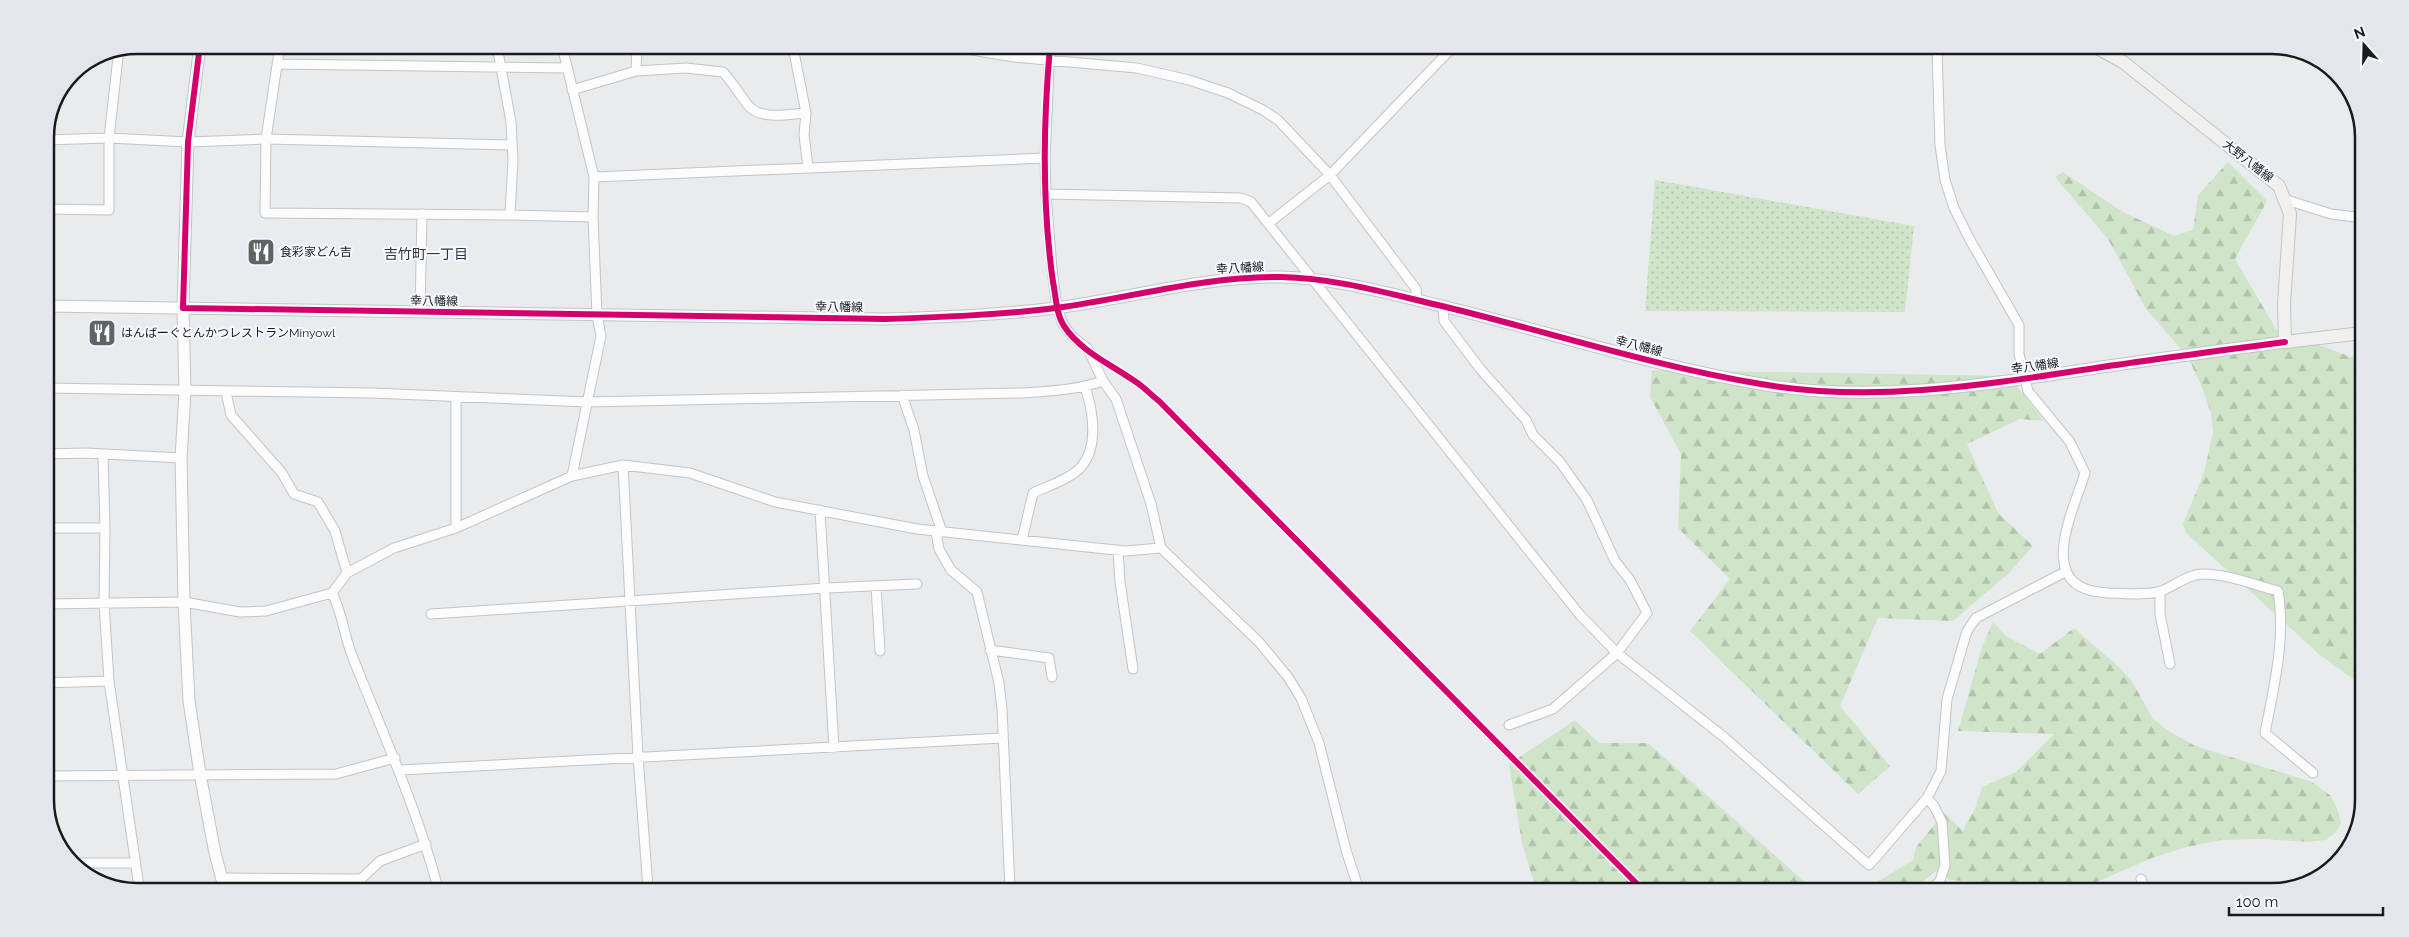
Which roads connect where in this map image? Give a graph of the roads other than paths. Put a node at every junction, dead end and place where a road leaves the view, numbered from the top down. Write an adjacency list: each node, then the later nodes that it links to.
1 (199, 54): 23 (street)
2 (278, 54): 14 (street)
3 (497, 54): 15 (street)
4 (564, 54): 16 (street)
5 (637, 54): 17 (street)
6 (795, 54): 19 (street)
7 (987, 54): 13 (street)
8 (1049, 54): 13 (street)
9 (1446, 54): 27 (street)
10 (1937, 54): 47 (street)
11 (2108, 54): 30 (main road, 大野八幡線)
12 (119, 56): 20 (street)
13 (1049, 59): 25 (street); 27 (street)
14 (276, 64): 15 (street); 21 (street)
15 (500, 68): 16 (street); 24 (street)
16 (567, 68): 18 (street)
17 (636, 71): 18 (street); 19 (street)
18 (572, 90): 28 (street)
19 (806, 113): 26 (street)
20 (109, 138): 22 (street); 23 (street); 31 (street)
21 (266, 139): 23 (street); 24 (street); 32 (street)
22 (54, 140)
23 (188, 142): 41 (street)
24 (512, 146): 33 (street)
25 (1045, 158): 26 (street); 29 (street)
26 (808, 167): 28 (street)
27 (1330, 175): 36 (street); 38 (street)
28 (594, 177): 35 (street)
29 (1046, 194): 36 (street); 42 (street)
30 (2287, 200): 34 (street); 46 (main road)
31 (54, 209)
32 (422, 214): 33 (street); 43 (street)
33 (510, 215): 35 (street)
34 (2355, 217)
35 (593, 218): 44 (street)
36 (1269, 223): 37 (street)
37 (1312, 280): 38 (street, 幸八幡線); 42 (street, 幸八幡線); 83 (street)
38 (1417, 299): 40 (street, 幸八幡線)
39 (54, 306): 41 (street, 幸八幡線)
40 (1442, 306): 47 (street, 幸八幡線); 83 (street)
41 (183, 308): 43 (street, 幸八幡線); 51 (street)
42 (1057, 308): 44 (street, 幸八幡線); 48 (street)
43 (420, 312): 44 (street, 幸八幡線)
44 (597, 315): 55 (street)
45 (2355, 334): 46 (main road)
46 (2285, 342): 47 (street, 幸八幡線)
47 (2024, 379): 69 (street)
48 (1104, 381): 49 (street); 67 (street)
49 (1085, 387): 53 (street); 66 (street)
50 (54, 388): 51 (street)
51 (186, 392): 52 (street); 58 (street)
52 (226, 392): 54 (street); 70 (street)
53 (902, 395): 55 (street); 65 (street)
54 (456, 397): 55 (street); 64 (street)
55 (588, 402): 60 (street)
56 (54, 454): 57 (street)
57 (102, 455): 58 (street); 63 (street)
58 (181, 458): 76 (street)
59 (622, 465): 60 (street); 61 (street); 77 (street)
60 (572, 476): 64 (street)
61 (820, 510): 65 (street); 73 (street)
62 (54, 528): 63 (street)
63 (105, 528): 79 (street)
64 (456, 528): 70 (street)
65 (939, 532): 66 (street); 81 (street)
66 (1022, 540): 68 (street)
67 (1161, 548): 68 (street); 108 (street)
68 (1118, 550): 85 (street)
69 (2065, 572): 74 (street); 99 (street)
70 (347, 573): 75 (street)
71 (917, 584): 72 (street)
72 (876, 586): 73 (street); 82 (street)
73 (826, 588): 77 (street); 91 (street)
74 (2160, 591): 84 (street); 95 (street)
75 (332, 593): 76 (street); 93 (street)
76 (184, 602): 79 (street); 97 (street)
77 (630, 602): 80 (street); 92 (street)
78 (54, 604): 79 (street)
79 (104, 604): 87 (street)
80 (430, 614)
81 (990, 650): 86 (street); 90 (street)
82 (880, 651)
83 (1617, 653): 89 (street); 99 (street)
84 (2170, 664)
85 (1133, 669)
86 (1052, 677)
87 (109, 681): 88 (street); 96 (street)
88 (54, 683)
89 (1509, 725)
90 (1002, 738): 91 (street); 107 (street)
91 (834, 748): 92 (street)
92 (638, 756): 94 (street); 106 (street)
93 (395, 758): 94 (street); 97 (street)
94 (400, 770): 100 (street)
95 (2313, 773)
96 (121, 774): 97 (street); 98 (street); 102 (street)
97 (200, 774): 104 (street)
98 (54, 776)
99 (1927, 798): 109 (street)
100 (426, 844): 104 (street); 105 (street)
101 (83, 863): 102 (street)
102 (134, 863): 103 (street)
103 (138, 883)
104 (223, 883)
105 (437, 883)
106 (648, 883)
107 (1010, 883)
108 (1357, 883)
109 (1938, 883)

